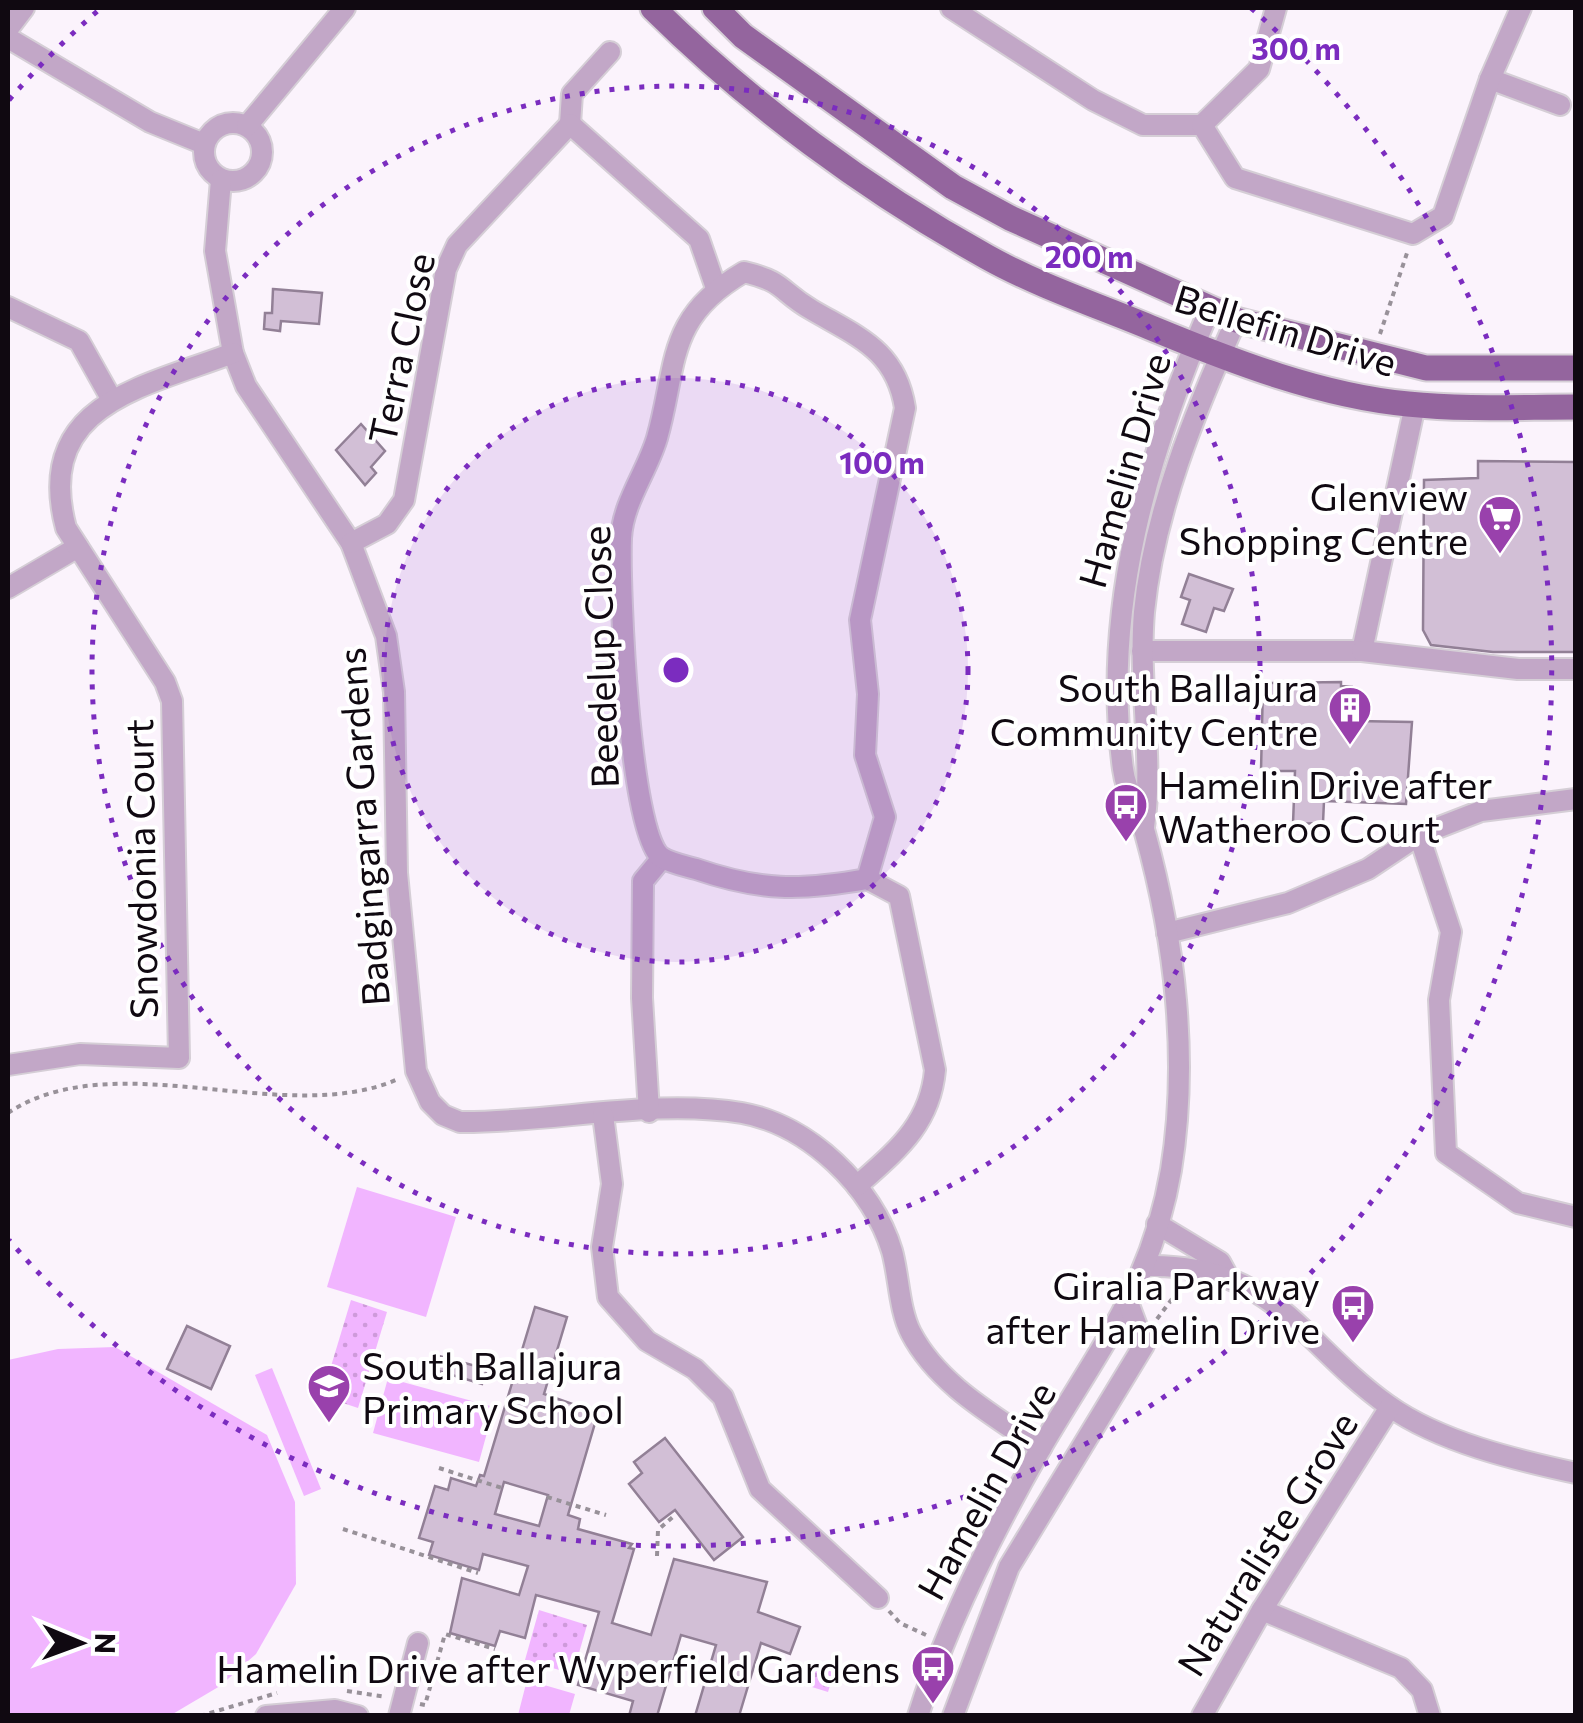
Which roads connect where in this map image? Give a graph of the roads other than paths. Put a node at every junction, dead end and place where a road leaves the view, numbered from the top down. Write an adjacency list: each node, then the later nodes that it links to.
1 (24, 8): 8 (street)
2 (345, 8): 15 (street)
3 (654, 8): 22 (main road, Bellefin Drive)
4 (715, 8): 20 (main road, Bellefin Drive)
5 (951, 8): 14 (street)
6 (1276, 8): 14 (street)
7 (1521, 8): 11 (street)
8 (8, 30)
9 (8, 38): 16 (street)
10 (610, 52): 13 (street, Terra Close)
11 (1490, 79): 12 (street); 14 (street)
12 (1560, 104)
13 (570, 124): 18 (street); 29 (street, Terra Close)
14 (1202, 125)
15 (247, 126): 16 (street); 17 (street)
16 (204, 144): 17 (street)
17 (220, 180): 23 (street, Badgingarra Gardens)
18 (716, 288): 38 (street, Beedelup Close); 39 (street)
19 (8, 307): 26 (street)
20 (1210, 308): 21 (main road, Bellefin Drive); 22 (street, Hamelin Drive)
21 (1236, 320): 24 (street, Hamelin Drive); 25 (main road, Bellefin Drive)
22 (1194, 346): 24 (main road, Bellefin Drive); 36 (street, Hamelin Drive)
23 (233, 353): 26 (street, Snowdonia Court); 29 (street, Badgingarra Gardens)
24 (1220, 357): 27 (main road, Bellefin Drive); 32 (street, Hamelin Drive)
25 (1576, 368)
26 (112, 400): 30 (street, Snowdonia Court)
27 (1415, 405): 28 (main road, Bellefin Drive); 33 (street)
28 (1576, 407)
29 (351, 543): 43 (street, Badgingarra Gardens)
30 (78, 547): 31 (street); 41 (street, Snowdonia Court)
31 (8, 588)
32 (1142, 651): 33 (street); 36 (street, Hamelin Drive)
33 (1362, 651): 34 (street)
34 (1576, 669)
35 (1576, 800): 37 (street)
36 (1144, 829): 40 (street, Hamelin Drive)
37 (1419, 834): 40 (street); 45 (street)
38 (662, 858): 39 (street); 42 (street)
39 (866, 879): 44 (street)
40 (1167, 932): 46 (street, Hamelin Drive)
41 (8, 1065)
42 (649, 1112): 43 (street, Badgingarra Gardens); 44 (street, Badgingarra Gardens)
43 (603, 1115): 53 (street)
44 (857, 1186): 51 (street, Badgingarra Gardens)
45 (1571, 1217)
46 (1158, 1224): 47 (street, Hamelin Drive); 48 (street)
47 (1147, 1266): 48 (street); 49 (street, Hamelin Drive)
48 (1227, 1275): 50 (street)
49 (1129, 1306): 51 (street, Hamelin Drive); 60 (street, Hamelin Drive)
50 (1390, 1407): 52 (street); 54 (street, Naturaliste Grove)
51 (1042, 1448): 59 (street, Hamelin Drive)
52 (1576, 1473)
53 (878, 1598)
54 (1262, 1610): 61 (street, Naturaliste Grove); 62 (street)
55 (418, 1643): 56 (street)
56 (401, 1708)
57 (266, 1716): 58 (street)
58 (358, 1716)
59 (918, 1716)
60 (953, 1716)
61 (1202, 1716)
62 (1430, 1716)

